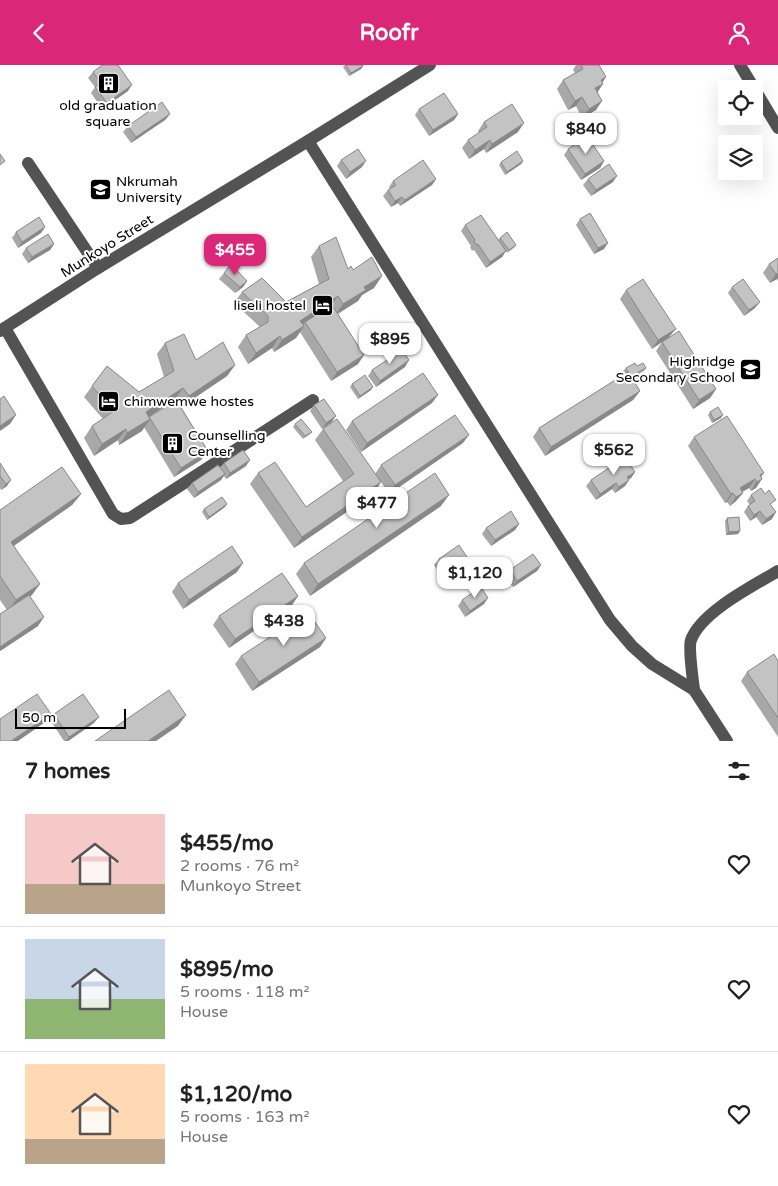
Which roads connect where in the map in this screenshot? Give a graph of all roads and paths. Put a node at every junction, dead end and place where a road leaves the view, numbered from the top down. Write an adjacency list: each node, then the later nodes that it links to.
1 (430, 65): 4 (street, Munkoyo Street)
2 (740, 65): 3 (street)
3 (778, 128)
4 (308, 141): 6 (street, Munkoyo Street); 10 (street)
5 (28, 163): 6 (street)
6 (98, 268): 7 (street, Munkoyo Street)
7 (2, 329): 8 (street)
8 (313, 400)
9 (778, 571): 10 (street)
10 (694, 690): 11 (street)
11 (728, 741)

